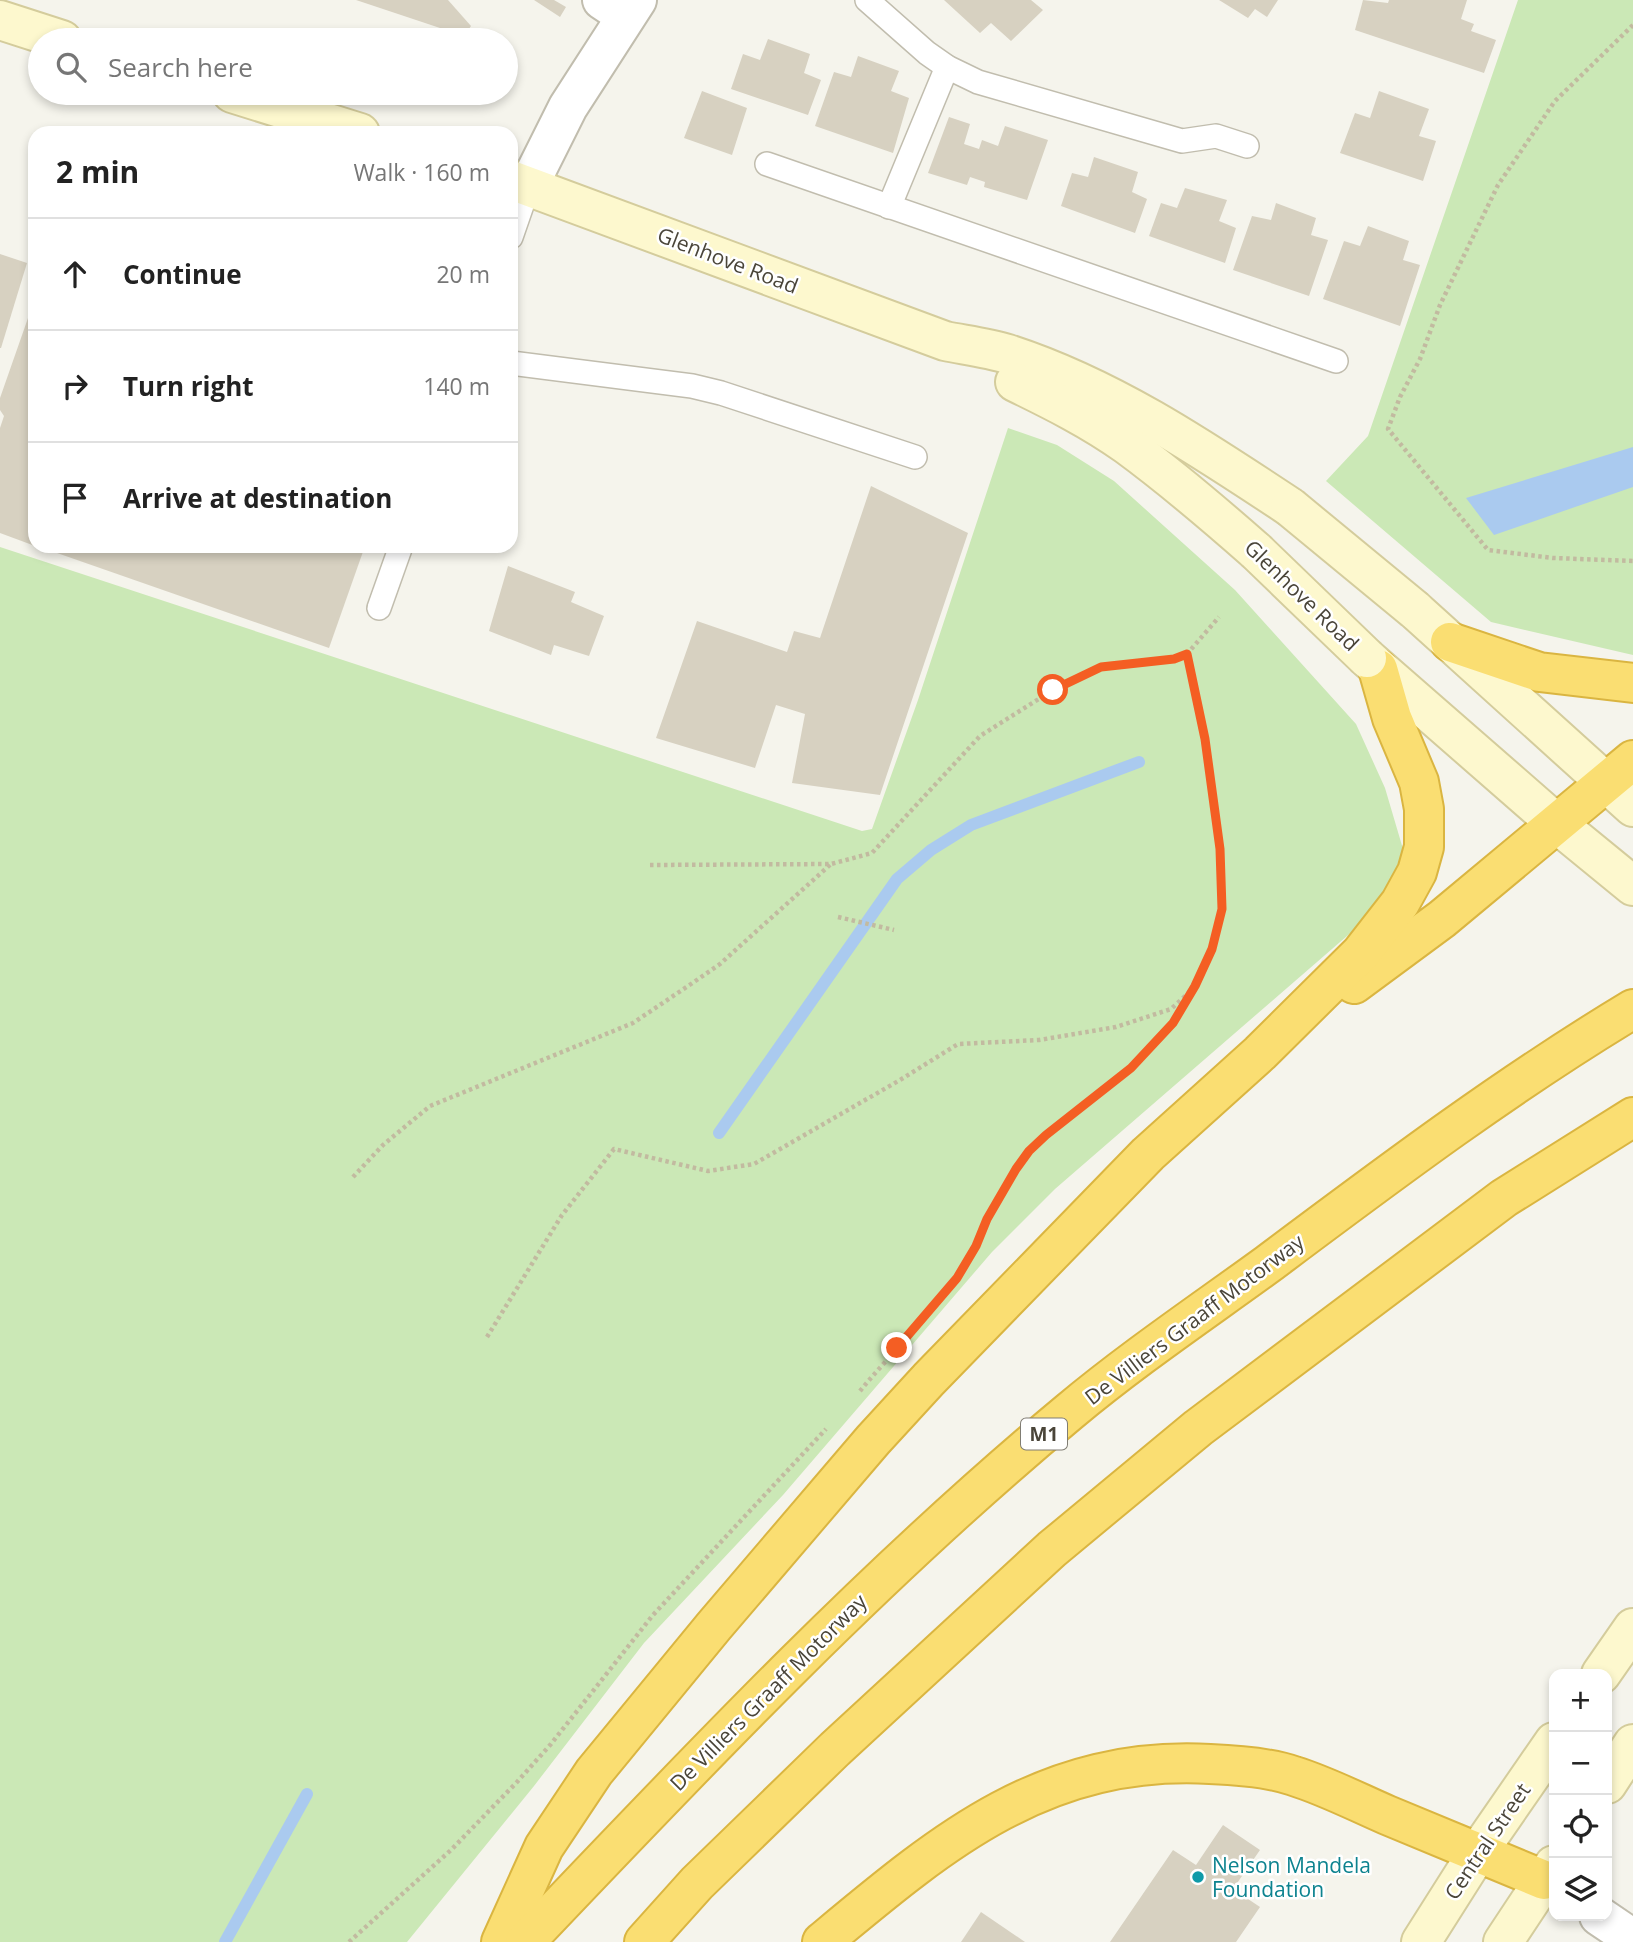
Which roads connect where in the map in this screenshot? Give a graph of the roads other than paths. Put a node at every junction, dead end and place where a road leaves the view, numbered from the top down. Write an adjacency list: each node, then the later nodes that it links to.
1 (867, 0): 5 (lane)
2 (622, 5): 10 (street)
3 (0, 20): 4 (main road)
4 (28, 29)
5 (947, 67): 8 (lane); 11 (lane)
6 (270, 105): 7 (main road)
7 (338, 126)
8 (1247, 146)
9 (767, 164): 11 (lane)
10 (520, 182): 12 (main road, Glenhove Road)
11 (889, 207): 13 (lane)
12 (945, 341): 18 (main road, Glenhove Road, bridge); 19 (main road, Glenhove Road, bridge)
13 (1336, 361)
14 (518, 364): 15 (lane)
15 (915, 457)
16 (399, 553): 17 (lane)
17 (379, 608)
18 (1450, 642): 20 (highway); 21 (main road, Glenhove Road)
19 (1373, 663): 22 (main road, Glenhove Road); 25 (highway)
20 (1633, 683)
21 (1624, 783): 22 (highway)
22 (1556, 823): 23 (main road, Glenhove Road); 25 (highway)
23 (1633, 886)
24 (1633, 1009): 38 (highway, De Villiers Graaff Motorway / M1)
25 (1260, 1053): 37 (highway)
26 (1633, 1117): 39 (highway)
27 (1633, 1628): 28 (main road)
28 (1604, 1669)
29 (1633, 1744): 31 (main road)
30 (1549, 1749): 32 (main road, Central Street)
31 (1612, 1776)
32 (1478, 1852): 33 (highway); 40 (highway); 41 (main road, Central Street)
33 (1549, 1876)
34 (1549, 1880): 42 (main road)
35 (1606, 1921): 36 (street)
36 (1633, 1939)
37 (501, 1942)
38 (525, 1942)
39 (644, 1942)
40 (822, 1942)
41 (1421, 1942)
42 (1503, 1942)

